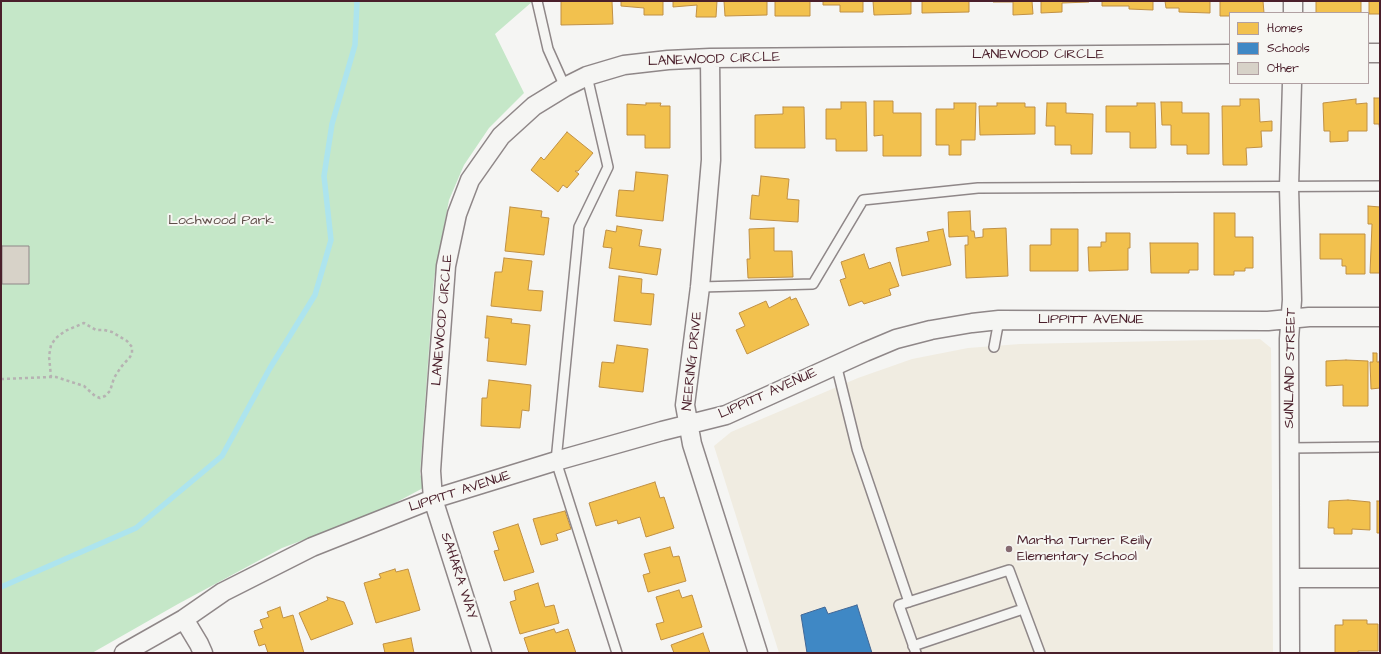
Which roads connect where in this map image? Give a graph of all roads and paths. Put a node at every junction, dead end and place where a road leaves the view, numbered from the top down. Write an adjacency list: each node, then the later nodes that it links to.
1 (537, 1): 10 (lane)
2 (1293, 1): 3 (street)
3 (1293, 12)
4 (1369, 53): 5 (street)
5 (1380, 53)
6 (1229, 54): 7 (street, LANEWOOD CIRCLE)
7 (710, 58): 8 (street, LANEWOOD CIRCLE); 13 (street, NEERING DRIVE)
8 (587, 76): 10 (street, LANEWOOD CIRCLE); 24 (lane)
9 (1292, 84): 12 (street, SUNLAND STREET)
10 (565, 87): 25 (street, LANEWOOD CIRCLE)
11 (1380, 186): 12 (lane)
12 (1289, 187): 13 (lane); 15 (street, SUNLAND STREET)
13 (700, 287): 21 (street, NEERING DRIVE)
14 (1380, 316): 15 (street, LIPPITT AVENUE)
15 (1291, 319): 16 (street, LIPPITT AVENUE); 23 (street, SUNLAND STREET)
16 (999, 320): 17 (lane); 18 (street, LIPPITT AVENUE)
17 (994, 346)
18 (836, 364): 21 (street, LIPPITT AVENUE); 28 (lane)
19 (51, 378): 19 (path); 20 (path)
20 (1, 379)
21 (688, 425): 24 (street, LIPPITT AVENUE); 36 (street, NEERING DRIVE)
22 (1380, 447): 23 (lane)
23 (1289, 448): 26 (street, SUNLAND STREET)
24 (556, 461): 25 (street, LIPPITT AVENUE); 35 (lane)
25 (433, 499): 30 (street, LIPPITT AVENUE); 34 (street, SAHARA WAY)
26 (1290, 578): 27 (street); 38 (street, SUNLAND STREET)
27 (1380, 578)
28 (909, 602): 29 (lane); 31 (lane)
29 (1023, 609): 31 (lane); 37 (lane)
30 (184, 619): 32 (street, LIPPITT AVENUE); 33 (street)
31 (915, 649)
32 (124, 653)
33 (203, 653)
34 (482, 653)
35 (617, 653)
36 (758, 653)
37 (1040, 653)
38 (1290, 653)

